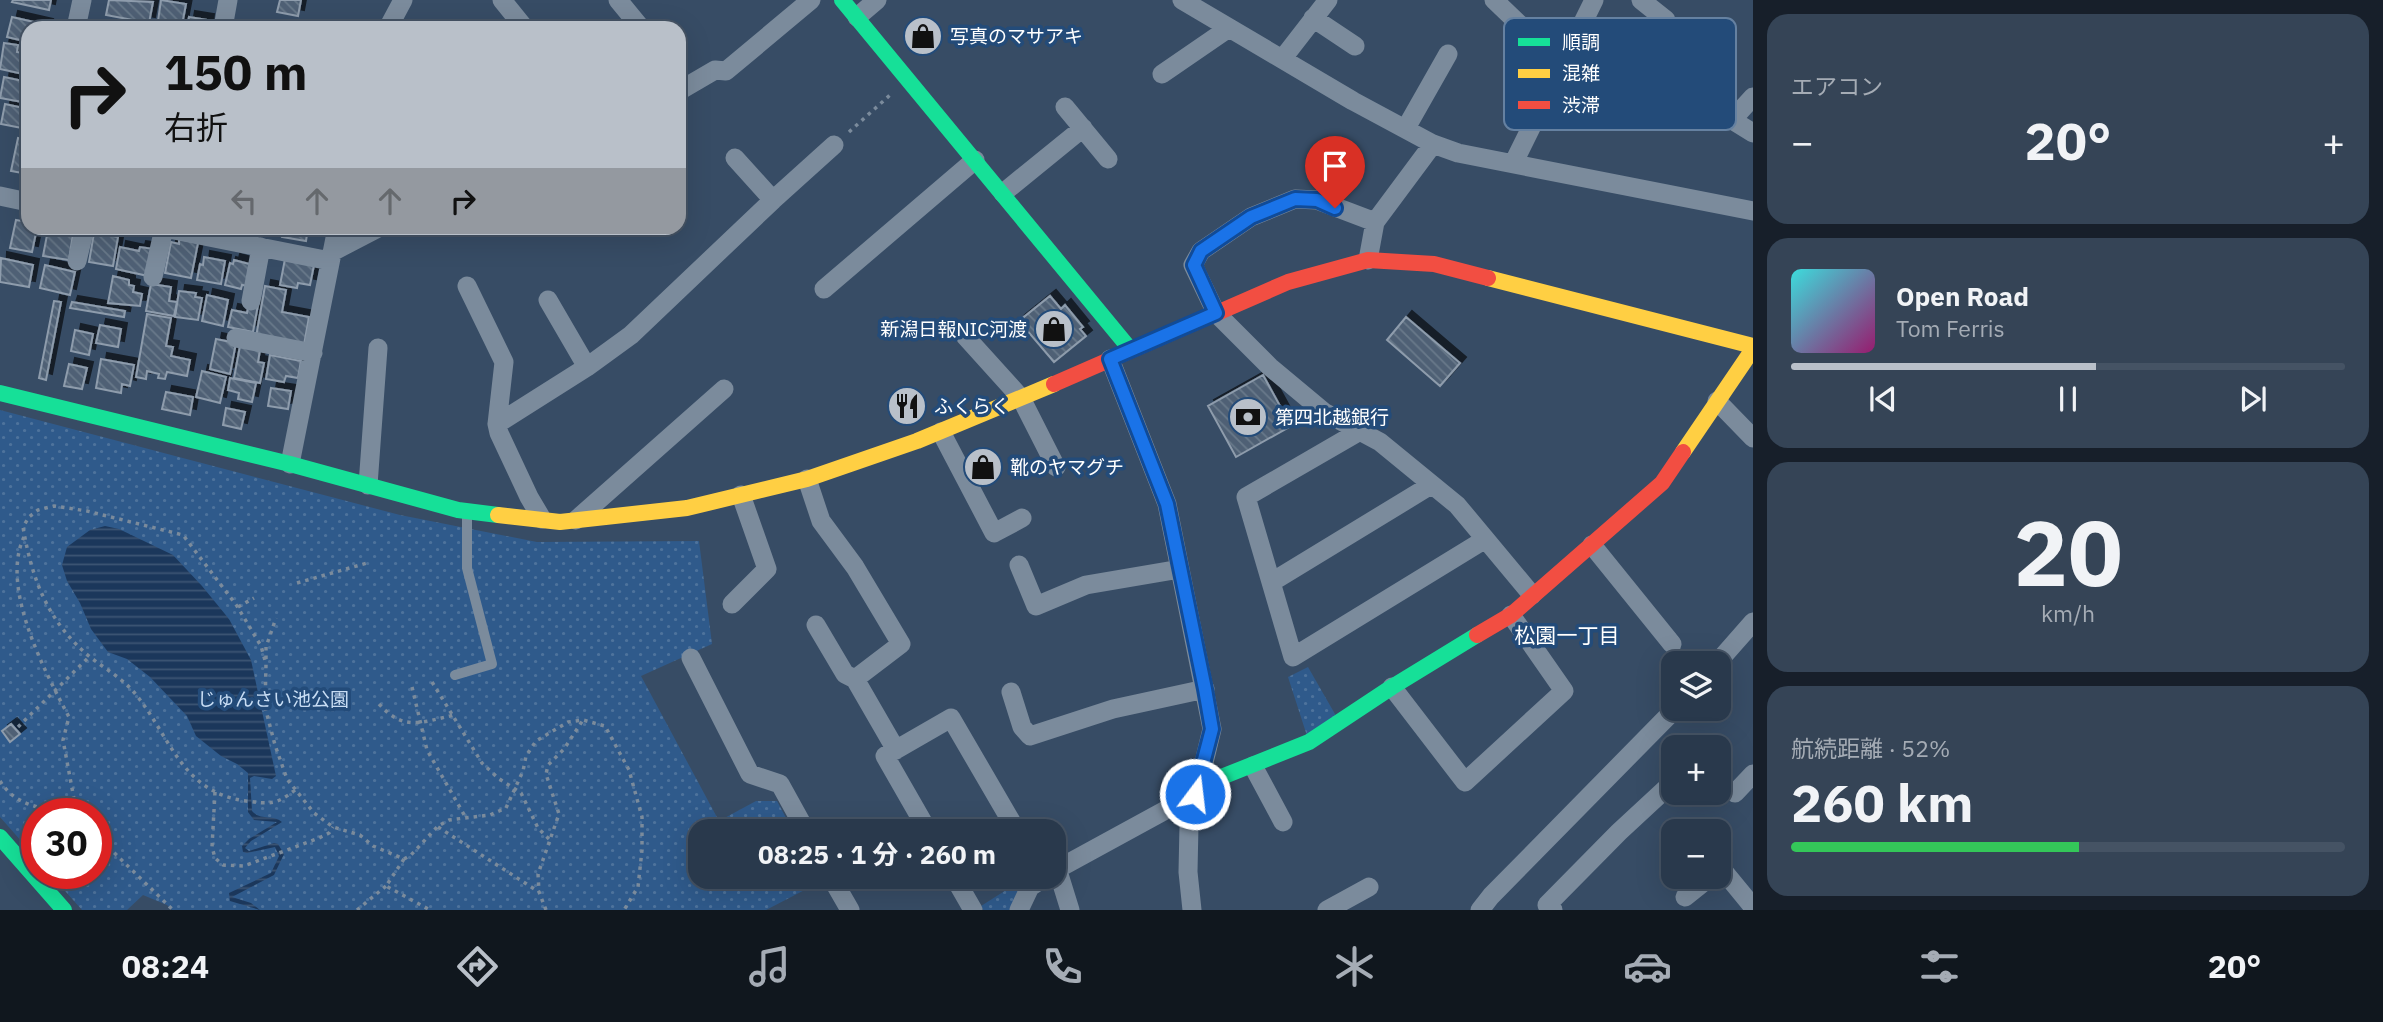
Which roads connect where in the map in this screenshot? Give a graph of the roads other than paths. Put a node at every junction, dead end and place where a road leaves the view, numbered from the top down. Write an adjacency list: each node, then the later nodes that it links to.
1 (82, 0): 19 (street)
2 (228, 0): 20 (street)
3 (403, 0): 21 (street)
4 (502, 0): 22 (street)
5 (618, 0): 23 (street)
6 (811, 0): 29 (street)
7 (842, 0): 14 (street)
8 (877, 0): 14 (street)
9 (1182, 0): 24 (street)
10 (1328, 0): 15 (street)
11 (1494, 0): 16 (street)
12 (1594, 0): 17 (street)
13 (1641, 0): 18 (street)
14 (857, 17): 42 (street)
15 (1313, 18): 25 (street); 27 (street)
16 (1513, 18)
17 (1585, 18)
18 (1664, 18)
19 (78, 21)
20 (224, 21)
21 (392, 21)
22 (519, 21)
23 (636, 21)
24 (1229, 28): 27 (street); 28 (street)
25 (1355, 46)
26 (1448, 54): 35 (street)
27 (1283, 58): 35 (street)
28 (1163, 74)
29 (686, 81)
30 (1753, 97): 32 (street)
31 (1065, 107): 34 (street)
32 (1736, 116)
33 (1736, 122): 37 (street)
34 (1083, 128): 41 (street); 44 (street)
35 (1406, 128): 38 (street)
36 (1529, 130): 43 (street)
37 (1753, 133)
38 (1433, 144): 43 (street); 49 (street)
39 (834, 145): 47 (street)
40 (736, 158): 47 (street)
41 (1108, 159)
42 (975, 160): 44 (street); 61 (street)
43 (1514, 162): 48 (street)
44 (1003, 193): 69 (street)
45 (0, 196): 46 (street)
46 (21, 200)
47 (773, 200): 72 (street)
48 (1753, 211)
49 (1375, 222): 57 (street); 64 (street)
50 (84, 235): 58 (street)
51 (162, 235): 59 (street)
52 (208, 235): 55 (street)
53 (336, 235): 56 (street)
54 (366, 235): 56 (street)
55 (261, 247): 56 (street); 62 (street)
56 (331, 256): 70 (street)
57 (1368, 260): 64 (street); 68 (street)
58 (78, 261)
59 (153, 277)
60 (467, 286): 77 (street)
61 (824, 289)
62 (251, 300)
63 (548, 300): 72 (street)
64 (1216, 313): 69 (street); 78 (street)
65 (965, 336): 75 (street)
66 (236, 338): 70 (street)
67 (378, 348): 84 (street)
68 (1753, 348): 76 (street)
69 (1130, 349): 71 (street)
70 (313, 353): 81 (street)
71 (1110, 359): 75 (street); 94 (street)
72 (587, 367): 77 (street)
73 (724, 389): 90 (street)
74 (0, 393): 81 (street)
75 (1021, 398): 79 (street); 82 (street)
76 (1717, 401): 80 (street); 92 (street)
77 (497, 424): 89 (street)
78 (1360, 431): 85 (street); 95 (street)
79 (941, 432): 83 (street); 88 (street)
80 (1753, 438)
81 (290, 464): 84 (street)
82 (1056, 467)
83 (807, 479): 86 (street); 105 (street)
84 (368, 485): 87 (street)
85 (1431, 485): 91 (street); 95 (street)
86 (741, 495): 90 (street); 97 (street)
87 (467, 510): 89 (street); 104 (lane)
88 (1022, 518)
89 (542, 519): 90 (street)
90 (576, 520)
91 (1485, 540): 95 (street); 96 (street)
92 (1592, 545): 96 (street); 101 (street)
93 (1019, 565): 94 (street)
94 (1180, 569): 107 (street)
95 (1272, 582)
96 (1532, 595): 98 (street)
97 (732, 604)
98 (1511, 615): 106 (street); 106 (street)
99 (1753, 622): 102 (street)
100 (816, 625): 105 (street)
101 (1672, 644)
102 (1728, 651)
103 (691, 658): 116 (street)
104 (455, 675)
105 (855, 679): 110 (street)
106 (1392, 687): 111 (street)
107 (1205, 689): 108 (street); 113 (street)
108 (1012, 692)
109 (1663, 721): 138 (street)
110 (896, 750): 117 (street); 118 (street)
111 (1253, 766): 113 (street); 119 (street)
112 (1753, 774): 114 (street)
113 (1197, 788): 121 (street); 136 (street)
114 (1735, 793)
115 (1661, 794): 139 (street)
116 (799, 819)
117 (921, 819)
118 (1010, 819)
119 (1283, 822)
120 (0, 837): 131 (street)
121 (1066, 864)
122 (1731, 884): 130 (street)
123 (1369, 887): 137 (street)
124 (838, 889): 132 (street)
125 (961, 889): 133 (street)
126 (1029, 889): 134 (street)
127 (1060, 889): 135 (street)
128 (1694, 889): 129 (street)
129 (1685, 897)
130 (1753, 907)
131 (64, 910)
132 (850, 910)
133 (973, 910)
134 (1019, 910)
135 (1070, 910)
136 (1192, 910)
137 (1327, 910)
138 (1480, 910)
139 (1553, 910)

